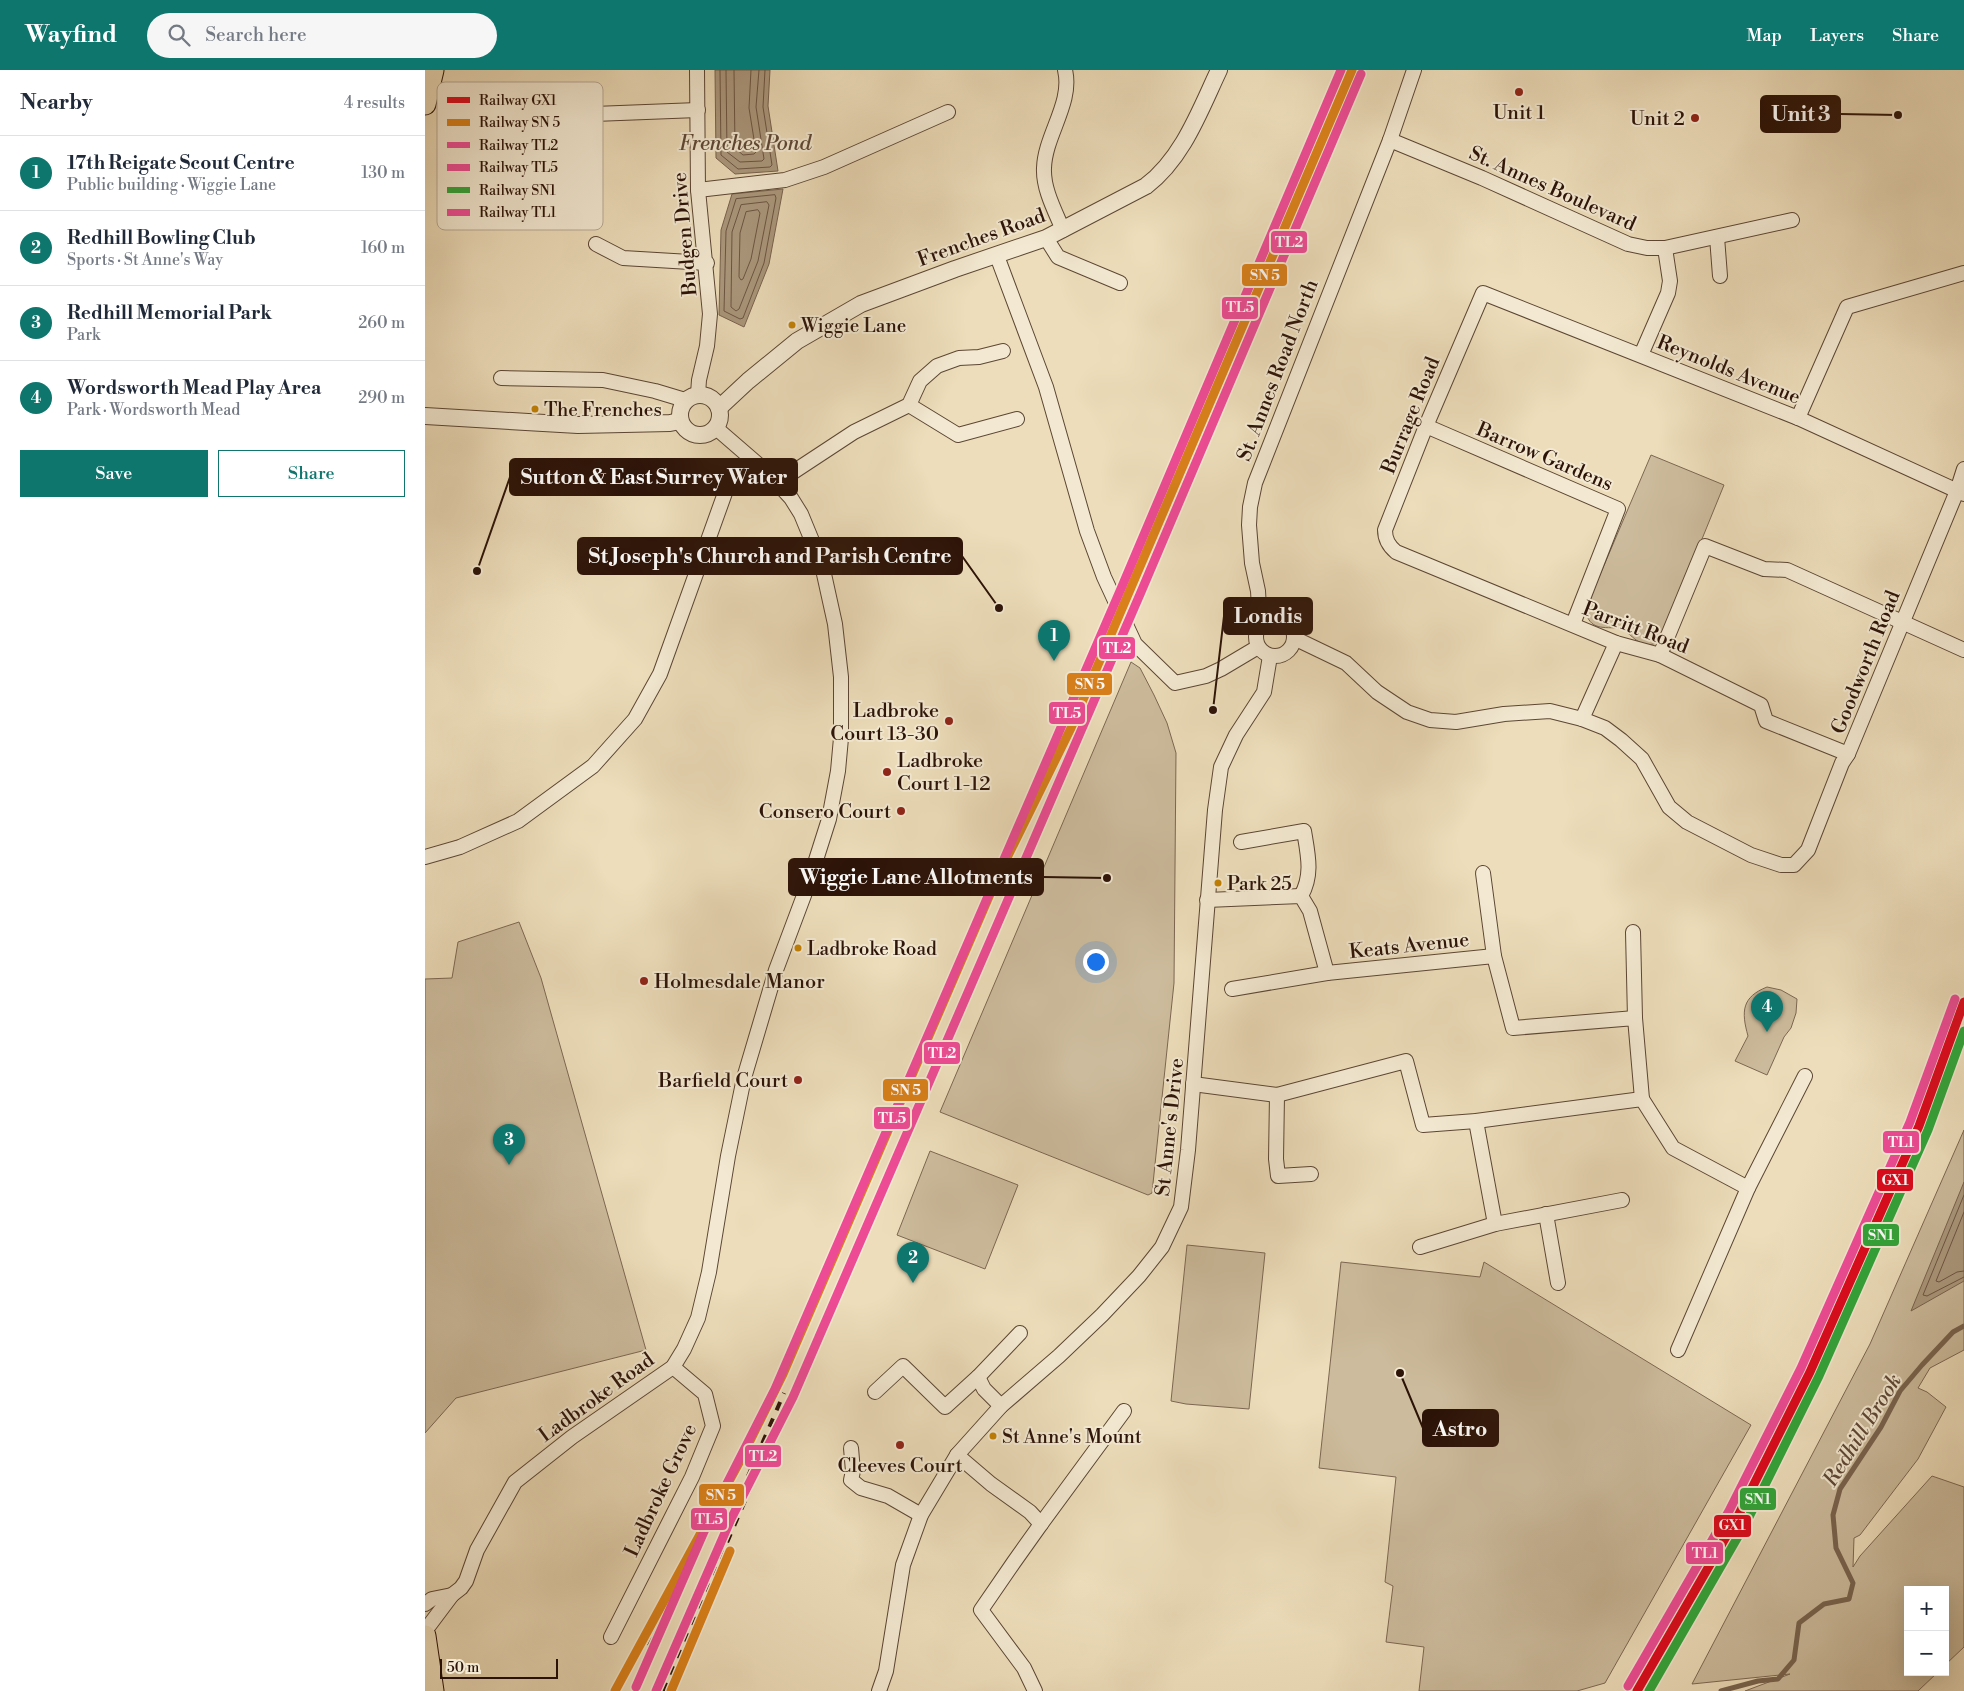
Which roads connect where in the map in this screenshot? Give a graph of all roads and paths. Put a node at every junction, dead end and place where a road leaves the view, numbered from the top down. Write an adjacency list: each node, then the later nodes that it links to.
1 (433, 70): 6 (main road)
2 (697, 70): 7 (street, Budgen Drive)
3 (1065, 70): 13 (street)
4 (1219, 70): 13 (street, Frenches Road)
5 (1414, 70): 10 (street, St. Annes Road North)
6 (425, 104)
7 (698, 110): 9 (street); 11 (street, Budgen Drive)
8 (948, 112): 11 (street)
9 (603, 114)
10 (1389, 140): 17 (street, St. Annes Boulevard); 42 (street, St. Annes Road North)
11 (699, 190): 19 (street, Budgen Drive)
12 (1792, 220): 14 (street, St. Annes Boulevard)
13 (1063, 230): 15 (street, Frenches Road)
14 (1717, 237): 17 (street, St. Annes Boulevard); 21 (street)
15 (1046, 238): 18 (street, Frenches Road); 22 (street)
16 (595, 244): 19 (street)
17 (1665, 248): 25 (street)
18 (997, 256): 29 (street, Frenches Road); 46 (street)
19 (707, 263): 27 (street, Budgen Drive)
20 (1964, 273): 31 (street)
21 (1720, 276)
22 (1120, 284)
23 (1483, 293): 25 (street, Reynolds Avenue); 34 (street, Burrage Road)
24 (1003, 352): 28 (street)
25 (1641, 355): 31 (street, Reynolds Avenue)
26 (501, 378): 27 (street)
27 (692, 397): 29 (street); 33 (street)
28 (909, 405): 32 (street); 38 (street)
29 (719, 408): 35 (street)
30 (425, 416): 33 (street)
31 (1798, 418): 39 (street, Reynolds Avenue)
32 (1017, 419)
33 (680, 421): 35 (street)
34 (1426, 426): 40 (street, Burrage Road); 43 (street, Barrow Gardens)
35 (716, 428): 38 (street, Ladbroke Road)
36 (1964, 469): 39 (street, Goodworth Road)
37 (730, 479): 53 (street)
38 (778, 482): 76 (street, Ladbroke Road)
39 (1960, 492): 41 (street, Goodworth Road)
40 (1396, 552): 43 (street, Parritt Road)
41 (1903, 623): 47 (street); 48 (street); 51 (street, Goodworth Road)
42 (1260, 624): 44 (street); 46 (street)
43 (1573, 624): 45 (street, Parritt Road)
44 (1294, 638): 49 (street); 50 (street)
45 (1616, 643): 48 (street, Parritt Road); 50 (street)
46 (1258, 647): 49 (street)
47 (1964, 650)
48 (1660, 654): 51 (street, Parritt Road)
49 (1270, 656): 56 (street, St Anne's Drive)
50 (1582, 719): 51 (street, Goodworth Road)
51 (1848, 754)
52 (1241, 842): 55 (street)
53 (425, 857)
54 (1483, 873): 58 (street, Keats Avenue)
55 (1301, 896): 56 (street); 59 (street, Keats Avenue)
56 (1207, 900): 63 (street, St Anne's Drive)
57 (1633, 932): 61 (street)
58 (1494, 956): 59 (street, Keats Avenue); 61 (street, Keats Avenue)
59 (1327, 973): 60 (street, Keats Avenue)
60 (1232, 988)
61 (1635, 1018): 65 (street)
62 (1805, 1076): 68 (street)
63 (1193, 1084): 64 (street); 79 (street, St Anne's Drive)
64 (1277, 1095): 66 (street); 67 (street)
65 (1643, 1099): 66 (street); 68 (street)
66 (1476, 1122): 71 (street)
67 (1311, 1174)
68 (1748, 1188): 75 (street)
69 (1622, 1200): 70 (street)
70 (1546, 1214): 71 (street); 73 (street)
71 (1495, 1224): 72 (street)
72 (1420, 1247)
73 (1558, 1283)
74 (1020, 1332): 77 (street)
75 (1678, 1350)
76 (673, 1367): 85 (street, Ladbroke Road); 89 (street, Ladbroke Grove)
77 (978, 1377): 78 (street); 79 (street)
78 (875, 1392)
79 (1001, 1406): 82 (street, St Anne's Drive)
80 (1125, 1411): 84 (street)
81 (851, 1448): 83 (street)
82 (957, 1456): 83 (street, St Anne's Drive); 84 (street)
83 (921, 1515): 91 (street, St Anne's Drive)
84 (1041, 1524): 92 (street)
85 (452, 1595): 86 (street); 87 (street, Ladbroke Road)
86 (425, 1604)
87 (425, 1631)
88 (425, 1636): 90 (main road)
89 (611, 1637)
90 (433, 1691)
91 (879, 1691)
92 (1035, 1691)

